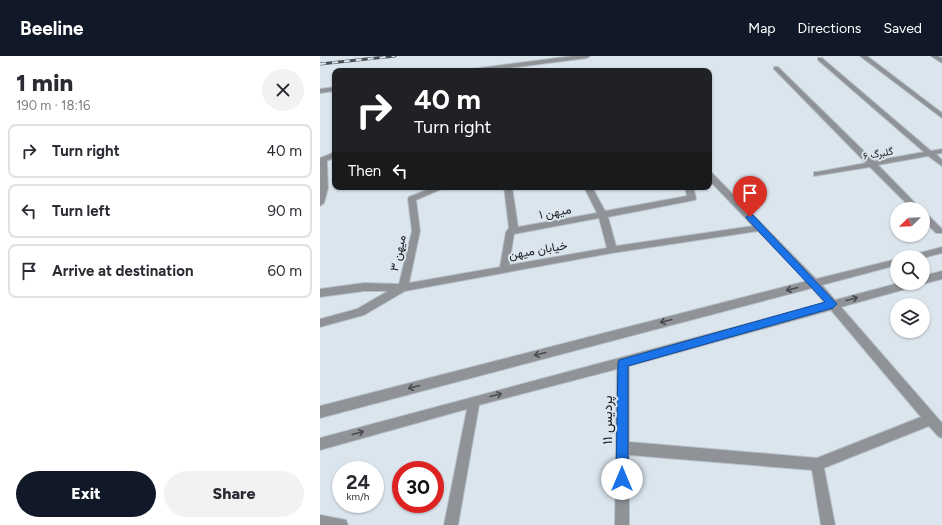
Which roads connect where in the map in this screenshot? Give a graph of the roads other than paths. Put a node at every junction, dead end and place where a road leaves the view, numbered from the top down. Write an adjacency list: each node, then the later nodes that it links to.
1 (587, 56): 6 (street)
2 (863, 56): 10 (street)
3 (934, 56): 5 (street)
4 (820, 59): 12 (street)
5 (942, 61)
6 (495, 68)
7 (776, 68): 15 (street)
8 (332, 89): 9 (street)
9 (320, 91)
10 (942, 116)
11 (942, 151): 12 (street, گلبرگ ۶)
12 (930, 153): 15 (street, گلبرگ ۶); 16 (street)
13 (332, 155): 14 (street)
14 (322, 160): 24 (street)
15 (872, 164): 17 (street, گلبرگ ۶); 23 (street)
16 (942, 164)
17 (817, 174)
18 (712, 178): 27 (street)
19 (434, 190): 38 (street, میهن ۳)
20 (511, 190): 29 (street)
21 (590, 190): 25 (street)
22 (690, 190): 25 (street, میهن ۱)
23 (910, 202)
24 (320, 203)
25 (603, 216): 29 (street, میهن ۱); 30 (street)
26 (930, 222): 28 (street)
27 (760, 228): 30 (street, خیابان میهن); 37 (street)
28 (939, 231)
29 (510, 232): 34 (street)
30 (612, 250): 34 (street, خیابان میهن)
31 (942, 250): 32 (street)
32 (930, 253)
33 (890, 264): 37 (street)
34 (504, 269): 38 (street, خیابان میهن)
35 (942, 275): 36 (street)
36 (930, 278)
37 (814, 283): 41 (street); 45 (street, one-way to 45)
38 (403, 288): 40 (street, خیابان میهن); 42 (street)
39 (890, 289): 41 (street, one-way to 39)
40 (320, 293)
41 (833, 304): 43 (street); 46 (street)
42 (320, 323)
43 (623, 363): 44 (street, one-way to 43); 49 (street, پردیس ۱۱)
44 (474, 401): 48 (street, one-way to 44); 53 (street)
45 (320, 412)
46 (931, 419): 47 (street); 50 (street)
47 (942, 432)
48 (320, 444)
49 (622, 448): 50 (street); 54 (street, پردیس ۱۱)
50 (817, 464): 55 (street)
51 (320, 522): 52 (street)
52 (341, 525)
53 (451, 525)
54 (622, 525)
55 (828, 525)

